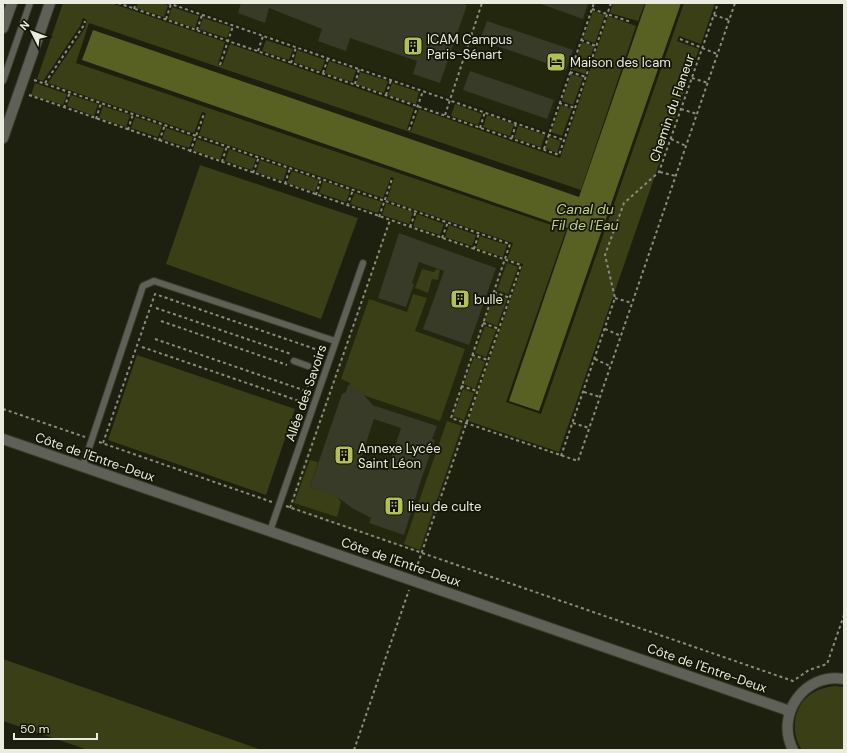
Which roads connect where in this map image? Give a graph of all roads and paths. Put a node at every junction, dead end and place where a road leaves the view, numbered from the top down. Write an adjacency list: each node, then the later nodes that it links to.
1 (12, 3): 22 (street)
2 (30, 3): 43 (lane)
3 (50, 3): 40 (street)
4 (118, 3): 13 (path)
5 (136, 3): 13 (path)
6 (482, 3): 52 (path)
7 (594, 3): 12 (path)
8 (611, 3): 14 (path)
9 (718, 3): 16 (path, Chemin du Flaneur)
10 (735, 3): 18 (path)
11 (170, 4): 15 (path); 17 (path)
12 (592, 8): 14 (path); 25 (path)
13 (134, 9): 17 (path)
14 (608, 14): 20 (path); 28 (path)
15 (202, 15): 21 (path); 23 (path)
16 (714, 15): 18 (path); 30 (path, Chemin du Flaneur)
17 (166, 20): 23 (path)
18 (730, 20): 32 (path)
19 (85, 21): 44 (path)
20 (631, 22)
21 (233, 26): 24 (path); 27 (path)
22 (3, 28)
23 (197, 30): 27 (path)
24 (263, 36): 29 (path); 31 (path)
25 (581, 40): 28 (path); 37 (path)
26 (680, 40): 30 (path)
27 (228, 41): 31 (path); 35 (path)
28 (596, 46): 39 (path)
29 (296, 47): 33 (path); 34 (path)
30 (703, 48): 32 (path); 41 (path, Chemin du Flaneur)
31 (258, 51): 34 (path)
32 (717, 54): 45 (path)
33 (328, 58): 36 (path); 38 (path)
34 (291, 63): 38 (path)
35 (220, 65)
36 (360, 69): 42 (path); 46 (path)
37 (570, 72): 39 (path); 53 (path)
38 (323, 74): 46 (path)
39 (586, 77): 57 (path)
40 (29, 78): 44 (path); 47 (path); 72 (street)
41 (692, 78): 45 (path); 58 (path, Chemin du Flaneur)
42 (391, 80): 49 (path); 51 (path)
43 (3, 81)
44 (45, 83): 50 (path)
45 (708, 83): 62 (path)
46 (354, 84): 51 (path)
47 (32, 85)
48 (30, 90): 56 (path)
49 (423, 91): 52 (path); 55 (path)
50 (70, 92): 54 (path); 56 (path)
51 (386, 95): 55 (path)
52 (450, 100): 59 (path); 63 (path)
53 (559, 102): 57 (path); 70 (path)
54 (101, 103): 60 (path); 64 (path)
55 (418, 106): 63 (path); 69 (path)
56 (64, 108): 64 (path)
57 (575, 108): 75 (path)
58 (681, 109): 62 (path); 74 (path, Chemin du Flaneur)
59 (485, 112): 65 (path); 67 (path)
60 (133, 114): 66 (path); 68 (path)
61 (204, 114): 71 (path)
62 (697, 114): 78 (path)
63 (445, 115): 67 (path)
64 (96, 119): 68 (path)
65 (516, 123): 70 (path); 73 (path)
66 (165, 125): 71 (path); 76 (path)
67 (480, 128): 73 (path)
68 (128, 130): 76 (path)
69 (409, 130)
70 (548, 134): 75 (path); 79 (path)
71 (196, 136): 77 (path); 80 (path)
72 (3, 138)
73 (512, 138): 79 (path)
74 (670, 139): 78 (path); 84 (path, Chemin du Flaneur)
75 (564, 140): 79 (path)
76 (159, 141): 80 (path)
77 (227, 146): 81 (path); 82 (path)
78 (686, 146): 86 (path)
79 (544, 149)
80 (190, 152): 82 (path)
81 (259, 157): 83 (path); 85 (path)
82 (222, 162): 85 (path)
83 (290, 168): 87 (path); 89 (path)
84 (659, 172): 86 (path); 106 (path, Chemin du Flaneur)
85 (253, 173): 89 (path)
86 (676, 176): 107 (path)
87 (321, 179): 90 (path); 91 (path)
88 (392, 179): 92 (path)
89 (285, 184): 91 (path)
90 (353, 190): 92 (path); 93 (path)
91 (316, 195): 93 (path)
92 (385, 200): 94 (path); 95 (path)
93 (347, 206): 95 (path)
94 (416, 211): 97 (path); 98 (path)
95 (379, 217): 96 (path)
96 (390, 220): 98 (path); 142 (path)
97 (448, 222): 99 (path); 100 (path)
98 (410, 227): 100 (path)
99 (479, 233): 101 (path); 102 (path)
100 (442, 238): 101 (path)
101 (474, 249): 102 (path)
102 (505, 260): 104 (path); 105 (path)
103 (363, 263): 115 (lane, Allée des Savoirs)
104 (494, 292): 105 (path); 110 (path)
105 (510, 298): 111 (path)
106 (615, 298): 107 (path); 112 (path)
107 (632, 303): 113 (path)
108 (156, 308): 120 (path)
109 (161, 321): 120 (path)
110 (483, 323): 111 (path); 117 (path)
111 (499, 329): 119 (path)
112 (605, 329): 113 (path); 118 (path)
113 (621, 336): 122 (path)
114 (155, 339): 126 (path)
115 (335, 341): 137 (lane); 141 (lane, Allée des Savoirs)
116 (142, 347): 130 (path)
117 (472, 355): 119 (path); 125 (path)
118 (595, 359): 122 (path); 128 (path)
119 (488, 360): 127 (path)
120 (294, 361): 123 (lane)
121 (316, 363): 123 (path); 124 (path); 138 (path)
122 (610, 366): 129 (path)
123 (309, 367): 124 (path)
124 (312, 374): 126 (path)
125 (461, 386): 127 (path); 133 (path)
126 (306, 391): 130 (path)
127 (477, 392): 133 (path)
128 (584, 392): 129 (path); 134 (path)
129 (600, 397): 135 (path)
130 (302, 402): 132 (path)
131 (3, 409): 137 (path)
132 (299, 409)
133 (466, 423): 139 (path); 144 (path)
134 (573, 423): 135 (path); 139 (path)
135 (589, 428): 139 (path)
136 (3, 439): 140 (street, Côte de l'Entre-Deux)
137 (92, 439): 138 (path); 140 (lane)
138 (103, 443): 141 (path)
139 (561, 456)
140 (82, 466): 143 (street, Côte de l'Entre-Deux)
141 (280, 504): 142 (path); 143 (lane, Allée des Savoirs)
142 (290, 508): 144 (path)
143 (270, 531): 145 (street, Côte de l'Entre-Deux)
144 (421, 553): 145 (path); 146 (path)
145 (413, 580): 148 (street, Côte de l'Entre-Deux); 149 (path)
146 (844, 615)
147 (844, 679): 148 (street)
148 (789, 712): 150 (street)
149 (354, 750)
150 (793, 750)

